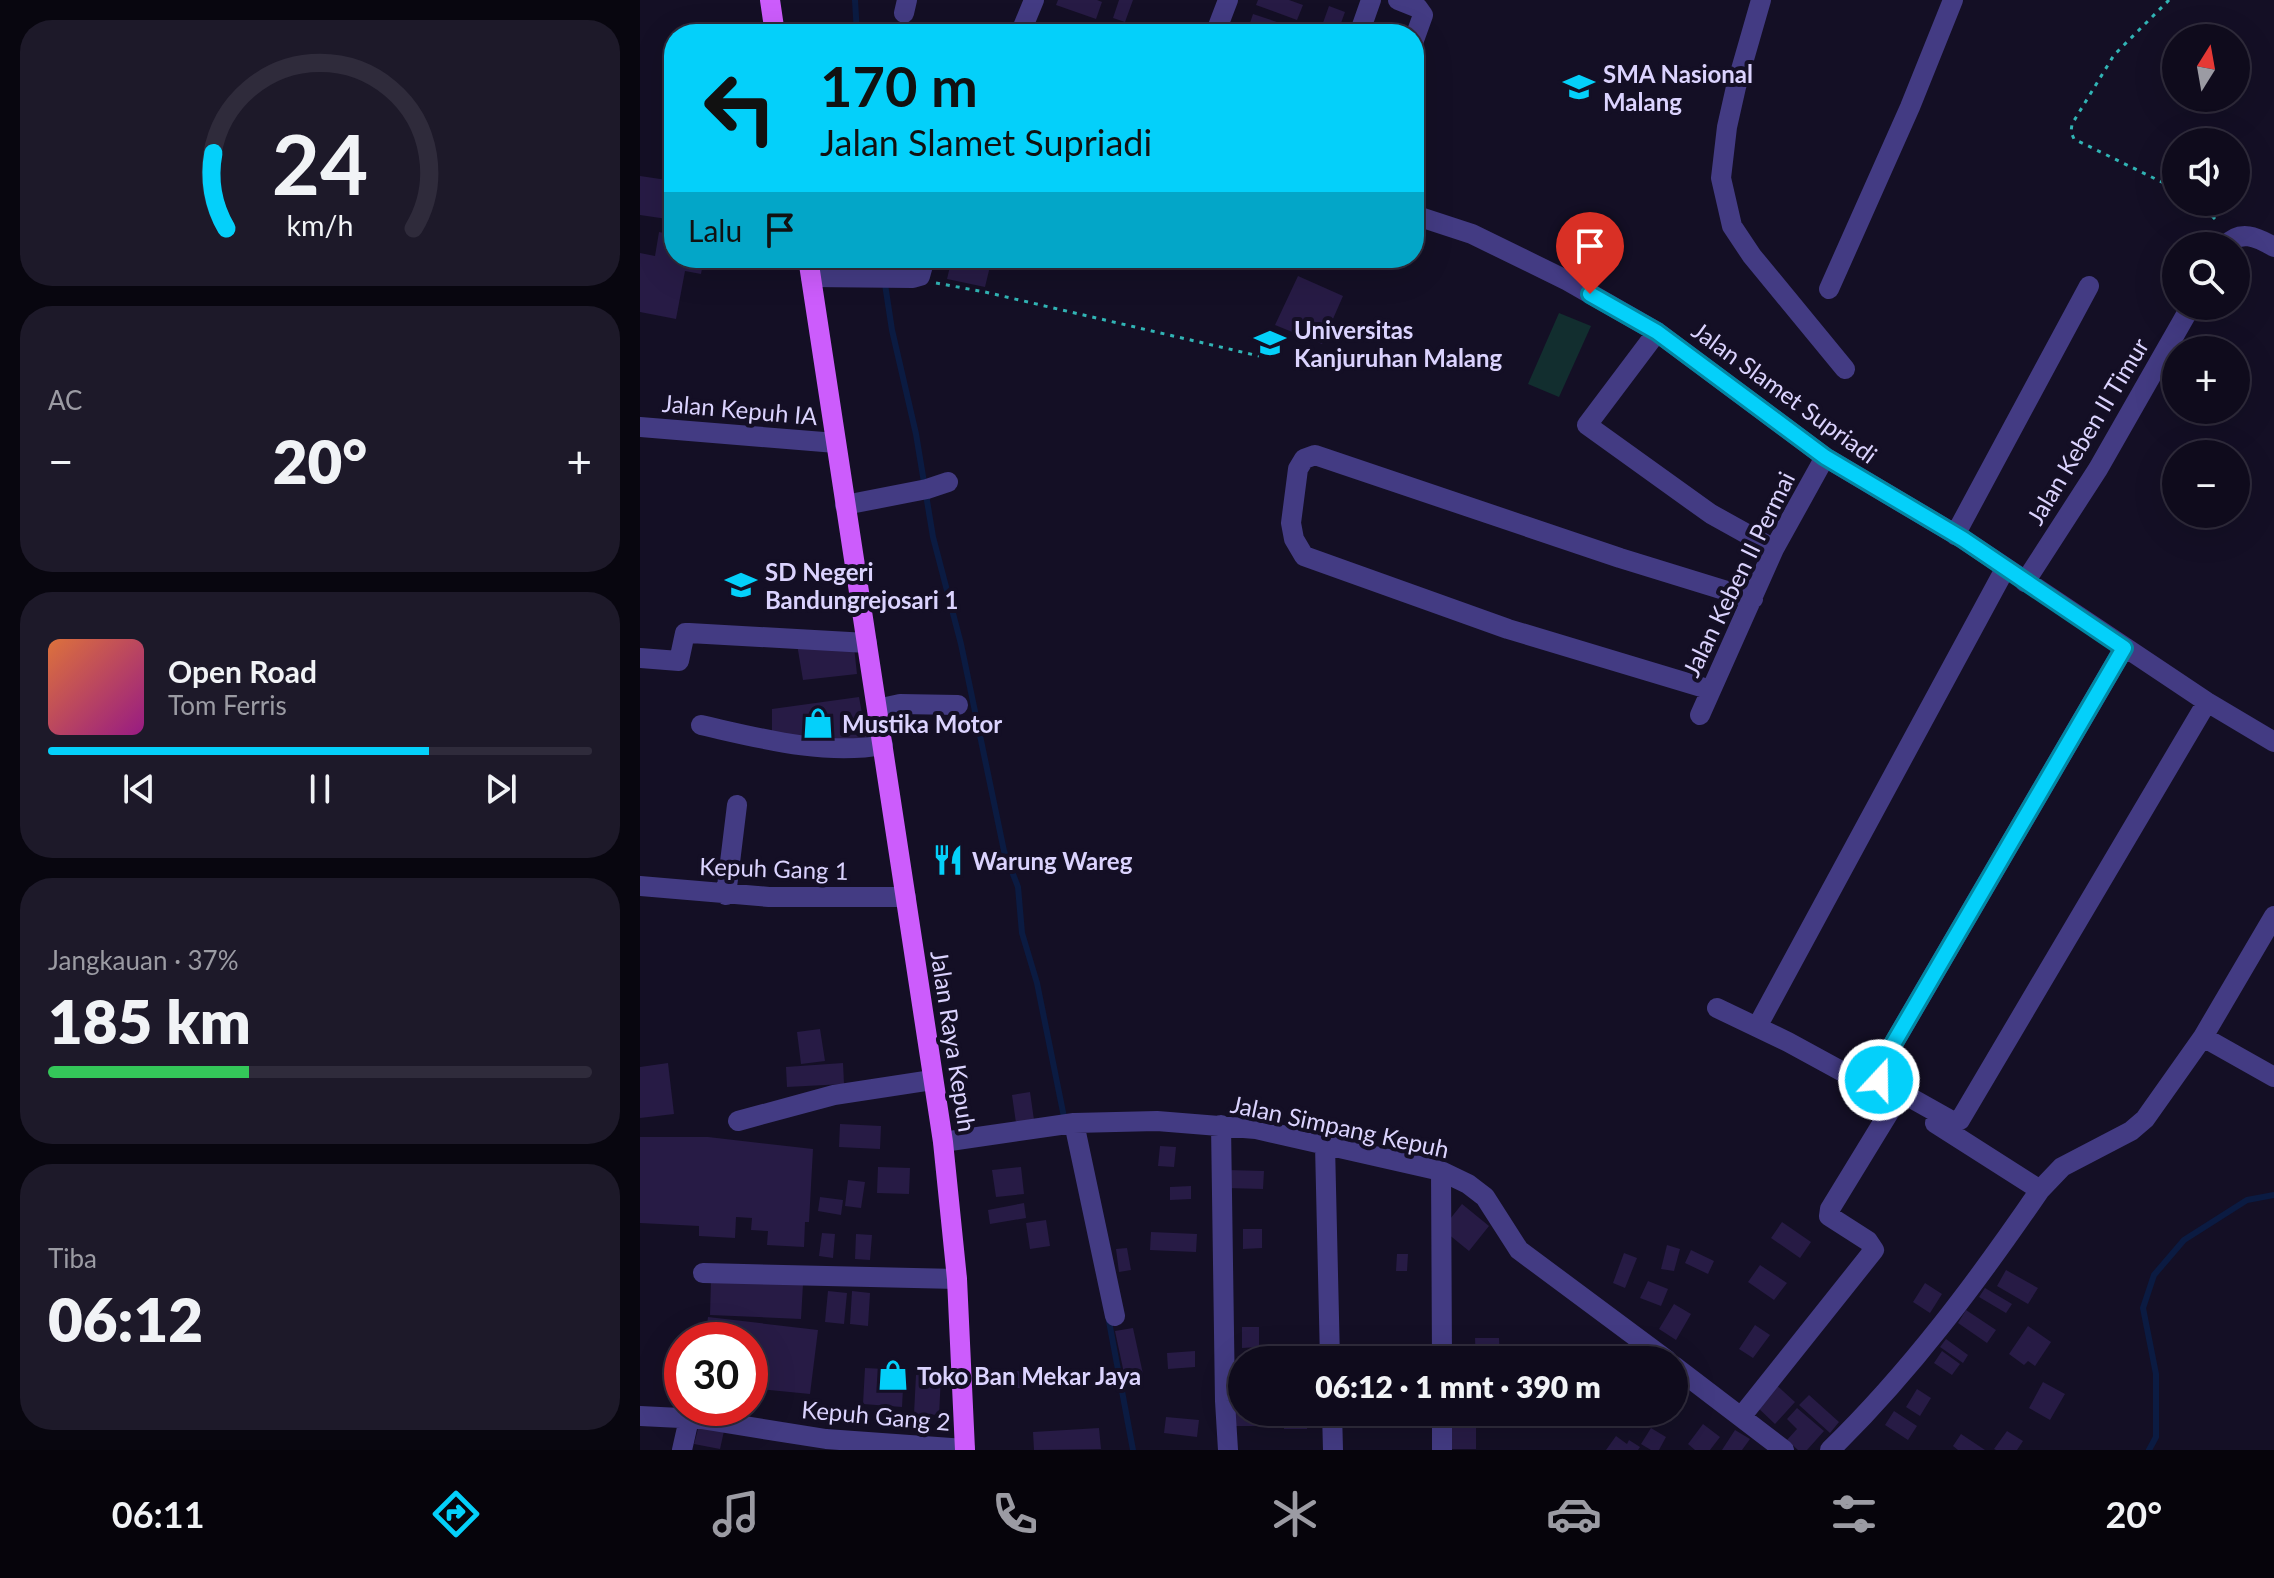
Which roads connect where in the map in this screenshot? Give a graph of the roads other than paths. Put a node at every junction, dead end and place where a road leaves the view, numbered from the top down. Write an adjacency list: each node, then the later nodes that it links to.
1 (770, 0): 8 (main road)
2 (1034, 0): 9 (street)
3 (1228, 0): 10 (street)
4 (1371, 0): 11 (street)
5 (1398, 0): 12 (street)
6 (1953, 0): 19 (street)
7 (1761, 4): 22 (street)
8 (774, 24)
9 (1024, 24)
10 (1219, 24)
11 (1363, 24)
12 (1420, 24)
13 (1424, 218): 21 (street, Jalan Slamet Supriadi)
14 (2250, 236): 15 (street)
15 (2274, 247)
16 (809, 268): 17 (street); 24 (main road, Jalan Raya Kepuh)
17 (922, 268)
18 (2089, 286): 28 (street)
19 (1829, 289)
20 (2183, 320): 31 (street, Jalan Keben II Timur)
21 (1657, 332): 25 (street, Jalan Slamet Supriadi); 29 (street)
22 (1845, 369)
23 (640, 427): 24 (street, Jalan Kepuh IA)
24 (836, 443): 27 (main road, Jalan Raya Kepuh)
25 (1825, 457): 28 (street, Jalan Slamet Supriadi); 29 (street, Jalan Keben II Permai)
26 (948, 482): 27 (street)
27 (845, 505): 33 (main road, Jalan Raya Kepuh)
28 (1955, 535): 30 (street, Jalan Slamet Supriadi)
29 (1774, 549): 32 (street, Jalan Keben II Permai)
30 (2005, 569): 31 (street, Jalan Slamet Supriadi); 50 (street)
31 (2025, 582): 34 (street, Jalan Slamet Supriadi)
32 (1753, 599): 36 (street, Jalan Keben II Permai); 36 (street)
33 (867, 643): 35 (street); 39 (main road, Jalan Raya Kepuh)
34 (2124, 648): 37 (street, Jalan Slamet Supriadi); 37 (street)
35 (640, 658)
36 (1711, 690): 40 (street, Jalan Keben II Permai)
37 (2207, 702): 42 (street, Jalan Slamet Supriadi)
38 (958, 705): 39 (street)
39 (877, 709): 43 (main road, Jalan Raya Kepuh)
40 (1700, 715)
41 (701, 725): 43 (street)
42 (2274, 742)
43 (883, 745): 47 (main road, Jalan Raya Kepuh)
44 (737, 805): 46 (street)
45 (640, 886): 46 (street, Kepuh Gang 1)
46 (726, 895): 47 (street, Kepuh Gang 1)
47 (906, 897): 53 (main road, Jalan Raya Kepuh)
48 (2273, 918): 51 (street)
49 (1717, 1008): 50 (street)
50 (1757, 1027): 54 (street)
51 (2203, 1037): 52 (street); 61 (street)
52 (2274, 1077)
53 (932, 1080): 55 (street); 58 (main road, Jalan Raya Kepuh)
54 (1896, 1101): 61 (street); 71 (street)
55 (738, 1121)
56 (1073, 1123): 57 (street, Jalan Simpang Kepuh); 58 (street, Jalan Simpang Kepuh); 64 (street)
57 (1221, 1125): 59 (street, Jalan Simpang Kepuh); 78 (street)
58 (943, 1142): 63 (main road, Jalan Raya Kepuh)
59 (1325, 1145): 60 (street, Jalan Simpang Kepuh); 65 (street)
60 (1441, 1171): 66 (street); 67 (street, Jalan Simpang Kepuh)
61 (2040, 1190): 82 (street)
62 (703, 1273): 63 (street)
63 (957, 1279): 77 (main road, Jalan Raya Kepuh)
64 (1115, 1316)
65 (1330, 1346)
66 (1442, 1346)
67 (1648, 1346)
68 (1688, 1377): 71 (street)
69 (640, 1416): 70 (street, Kepuh Gang 2)
70 (664, 1417)
71 (1741, 1417): 81 (street)
72 (687, 1426): 76 (street)
73 (737, 1426): 77 (street, Kepuh Gang 2)
74 (1332, 1426): 79 (street)
75 (1442, 1426): 80 (street)
76 (682, 1450)
77 (965, 1450)
78 (1228, 1450)
79 (1333, 1450)
80 (1442, 1450)
81 (1784, 1450)
82 (1830, 1450)

